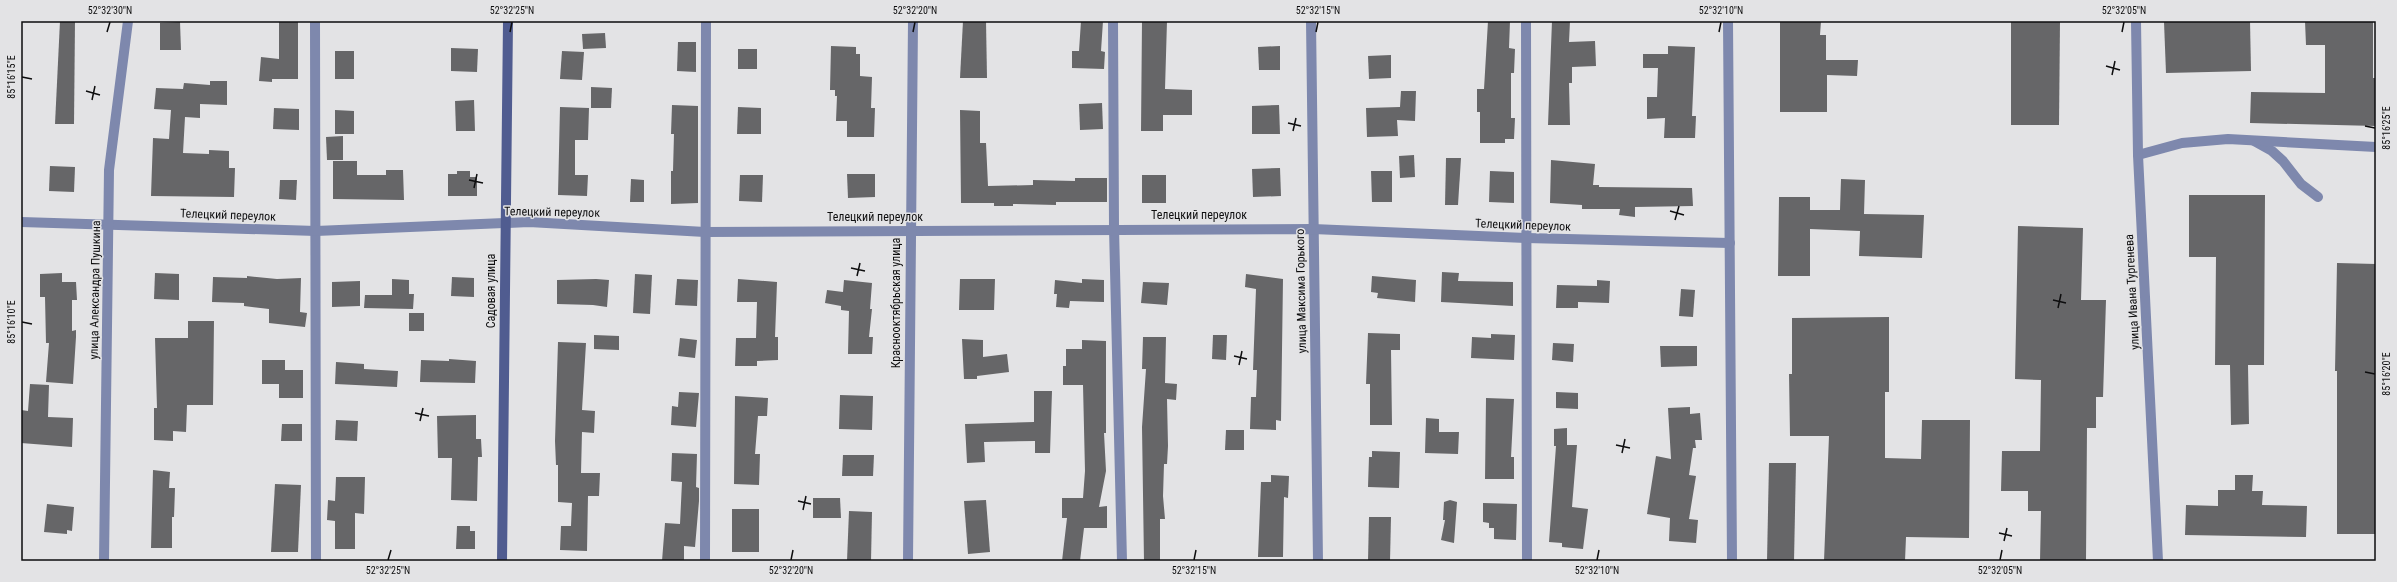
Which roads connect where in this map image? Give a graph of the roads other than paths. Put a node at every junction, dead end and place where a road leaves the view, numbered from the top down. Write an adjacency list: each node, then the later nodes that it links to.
1 (128, 21): 17 (street, улица Александра Пушкина)
2 (315, 21): 21 (street)
3 (508, 21): 16 (main road, Садовая улица)
4 (706, 21): 22 (street)
5 (913, 21): 20 (street, Краснооктябрьская улица)
6 (1113, 21): 18 (street)
7 (1310, 21): 19 (street, улица Максима Горького)
8 (1526, 21): 23 (street)
9 (1728, 21): 24 (street)
10 (2136, 21): 13 (street, улица Ивана Тургенева)
11 (2250, 140): 12 (street); 13 (street); 14 (street)
12 (2376, 148)
13 (2138, 155): 34 (street, улица Ивана Тургенева)
14 (2318, 197)
15 (21, 222): 17 (street, Телецкий переулок)
16 (505, 224): 21 (street, Телецкий переулок); 22 (street, Телецкий переулок); 27 (main road, Садовая улица)
17 (109, 225): 21 (street, Телецкий переулок); 25 (street, улица Александра Пушкина)
18 (1114, 228): 19 (street, Телецкий переулок); 20 (street, Телецкий переулок); 30 (street)
19 (1313, 229): 23 (street, Телецкий переулок); 31 (street, улица Максима Горького)
20 (910, 230): 22 (street, Телецкий переулок); 29 (street, Краснооктябрьская улица)
21 (316, 231): 26 (street)
22 (705, 232): 28 (street)
23 (1526, 238): 24 (street, Телецкий переулок); 32 (street)
24 (1730, 242): 33 (street)
25 (104, 561)
26 (316, 561)
27 (502, 561)
28 (705, 561)
29 (908, 561)
30 (1122, 561)
31 (1318, 561)
32 (1526, 561)
33 (1732, 561)
34 (2158, 561)

